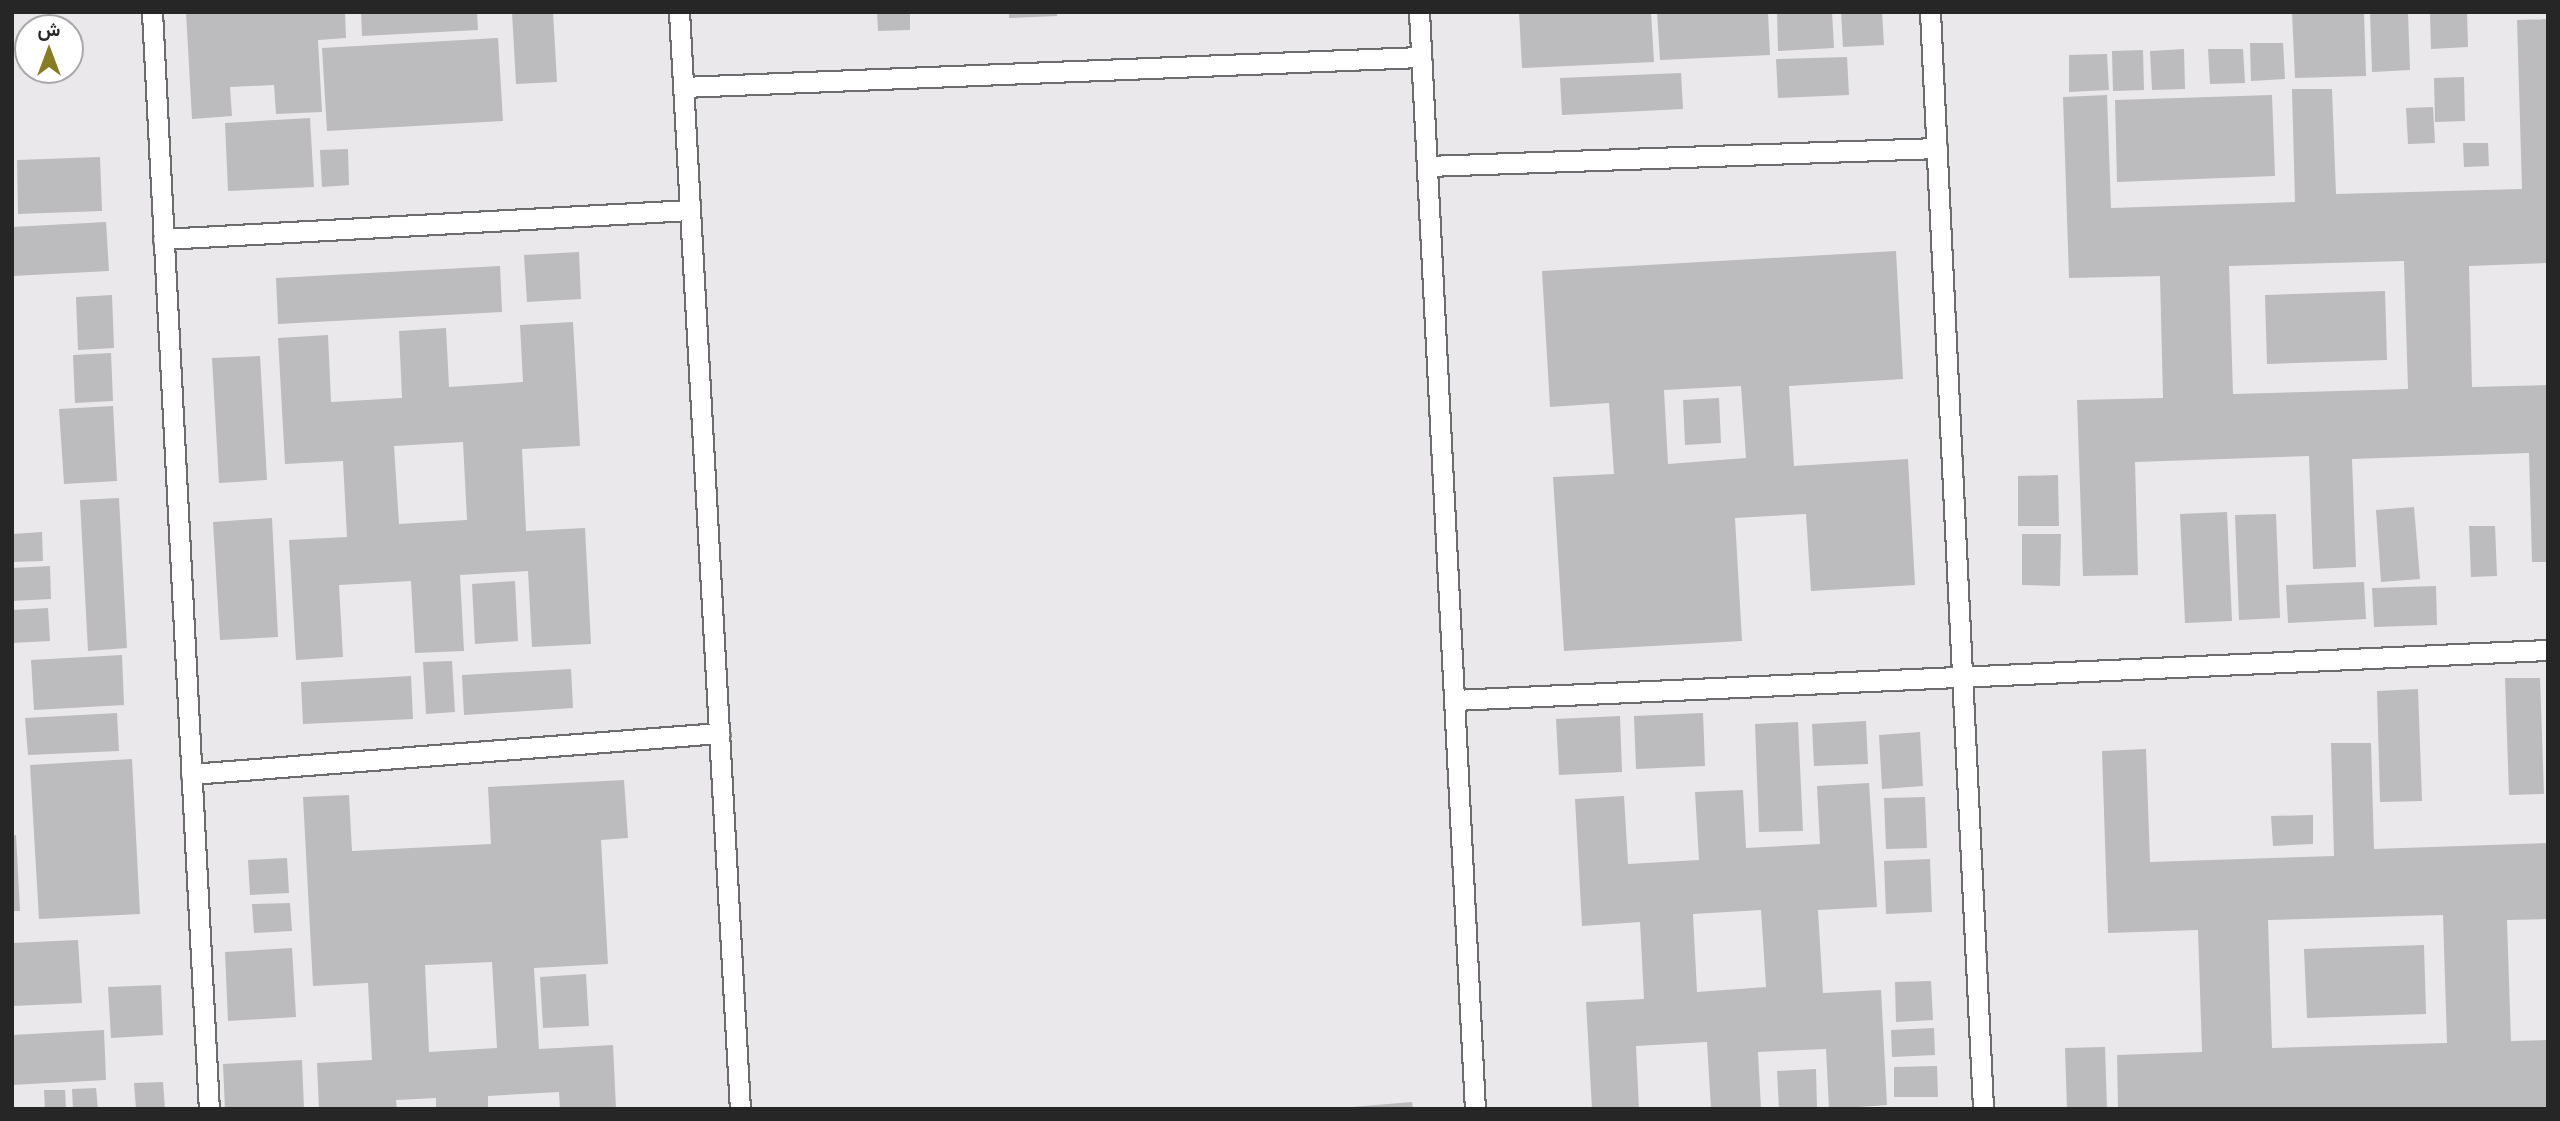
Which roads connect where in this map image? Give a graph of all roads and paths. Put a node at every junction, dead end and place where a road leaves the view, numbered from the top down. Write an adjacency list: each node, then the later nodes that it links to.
1 (152, 12): 10 (lane)
2 (679, 12): 6 (lane)
3 (1419, 12): 5 (lane)
4 (1930, 12): 7 (lane)
5 (1421, 57): 6 (lane); 8 (lane)
6 (683, 87): 9 (lane)
7 (1937, 148): 8 (lane); 12 (lane)
8 (1427, 166): 13 (lane)
9 (690, 210): 10 (lane); 14 (lane)
10 (163, 239): 15 (lane)
11 (2548, 650): 12 (lane)
12 (1962, 675): 13 (lane); 19 (lane)
13 (1454, 699): 18 (lane)
14 (719, 733): 15 (lane); 17 (lane)
15 (191, 774): 16 (lane)
16 (209, 1109)
17 (740, 1109)
18 (1475, 1109)
19 (1983, 1109)

